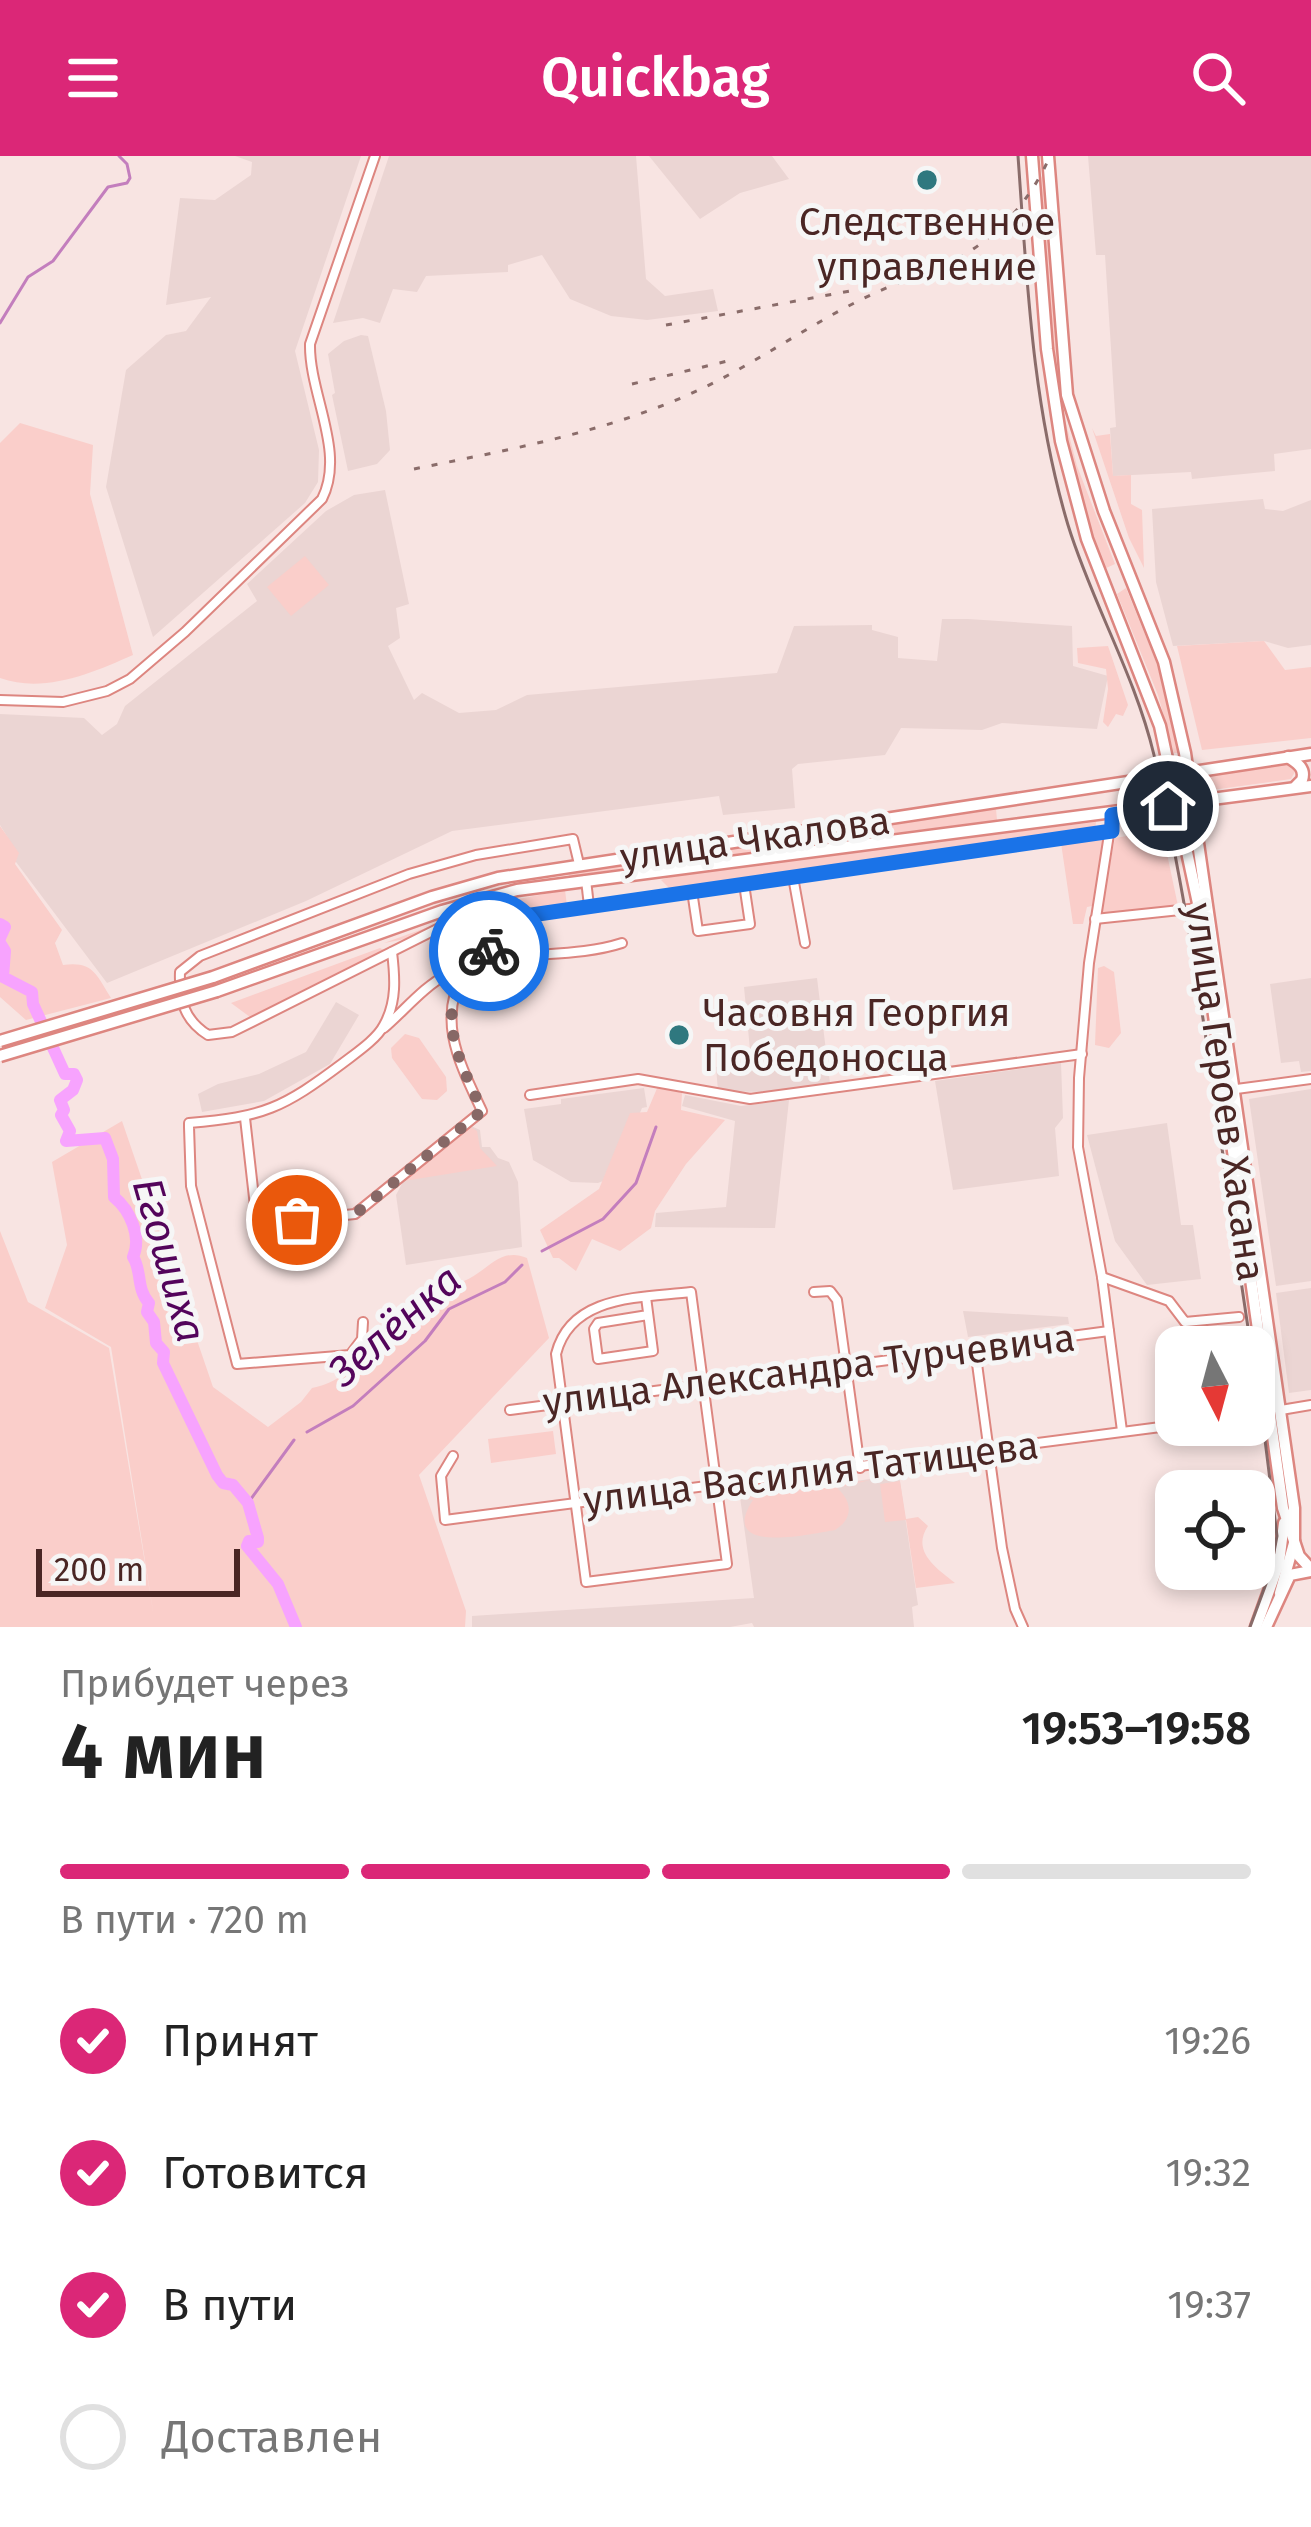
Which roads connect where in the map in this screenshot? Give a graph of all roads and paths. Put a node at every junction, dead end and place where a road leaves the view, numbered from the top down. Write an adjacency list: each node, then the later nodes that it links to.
1 (375, 156): 6 (street)
2 (1032, 156): 5 (main road, улица Героев Хасана)
3 (1048, 156): 4 (main road, улица Героев Хасана)
4 (1131, 580): 5 (main road); 9 (main road, улица Героев Хасана)
5 (1107, 589): 10 (main road, улица Героев Хасана)
6 (0, 700)
7 (1311, 754): 8 (main road, улица Чкалова)
8 (1288, 758): 9 (main road, улица Чкалова); 12 (main road)
9 (1188, 772): 10 (main road, улица Чкалова); 14 (main road, улица Героев Хасана)
10 (1173, 774): 13 (main road, улица Чкалова); 15 (main road, улица Героев Хасана)
11 (1311, 786): 12 (main road, улица Чкалова)
12 (1293, 788): 14 (main road, улица Чкалова)
13 (1009, 800): 17 (main road); 19 (main road, улица Чкалова)
14 (1193, 801): 15 (main road, улица Чкалова); 38 (main road, улица Героев Хасана)
15 (1178, 803): 16 (main road, улица Чкалова); 25 (main road, улица Героев Хасана)
16 (1112, 815): 17 (main road, улица Чкалова); 18 (street)
17 (1013, 825): 21 (main road, улица Чкалова)
18 (1112, 831): 20 (street); 26 (street)
19 (579, 864): 30 (street); 34 (main road, улица Чкалова, bridge)
20 (793, 877): 22 (street); 29 (street)
21 (586, 880): 24 (street); 36 (main road, улица Чкалова, bridge)
22 (744, 884): 23 (street); 23 (street)
23 (692, 891): 24 (street)
24 (589, 906): 27 (street)
25 (1199, 908): 26 (street); 38 (main road, улица Героев Хасана)
26 (1095, 919): 35 (street)
27 (490, 921): 30 (street); 31 (street)
28 (622, 943): 31 (street)
29 (805, 943)
30 (392, 952): 33 (street)
31 (492, 962): 32 (street)
32 (465, 969): 33 (street); 40 (street)
33 (383, 1029): 40 (street)
34 (0, 1041)
35 (1082, 1054): 39 (street); 41 (street)
36 (0, 1056)
37 (1311, 1079): 38 (street)
38 (1231, 1090): 47 (main road, улица Героев Хасана)
39 (530, 1095)
40 (245, 1118): 46 (street)
41 (1102, 1276): 45 (street); 48 (street)
42 (814, 1292): 50 (street)
43 (646, 1297): 44 (street); 51 (street); 52 (street)
44 (648, 1315): 44 (street)
45 (1239, 1317)
46 (363, 1322)
47 (1260, 1326)
48 (1108, 1331): 49 (street, улица Александра Турчевича); 57 (street)
49 (975, 1349): 50 (street, улица Александра Турчевича); 59 (street)
50 (847, 1365): 51 (street, улица Александра Турчевича); 61 (street)
51 (704, 1384): 52 (street, улица Александра Турчевича); 62 (street)
52 (562, 1402): 54 (street, улица Александра Турчевича); 63 (street)
53 (1311, 1405): 55 (street)
54 (510, 1410)
55 (1275, 1410)
56 (1155, 1428): 57 (street, улица Василия Татищева)
57 (1122, 1432): 59 (street, улица Василия Татищева)
58 (1275, 1437): 64 (main road, улица Героев Хасана)
59 (989, 1450): 61 (street, улица Василия Татищева); 68 (street)
60 (453, 1456): 63 (street, улица Василия Татищева)
61 (860, 1468): 62 (street, улица Василия Татищева)
62 (717, 1486): 63 (street, улица Василия Татищева); 63 (street)
63 (576, 1504)
64 (1289, 1508): 65 (main road, улица Героев Хасана); 66 (main road, улица Героев Хасана); 69 (main road)
65 (1294, 1544): 66 (main road); 67 (main road, улица Героев Хасана)
66 (1311, 1568): 67 (main road)
67 (1280, 1593): 70 (main road, улица Героев Хасана)
68 (1023, 1627)
69 (1256, 1627)
70 (1266, 1627)

